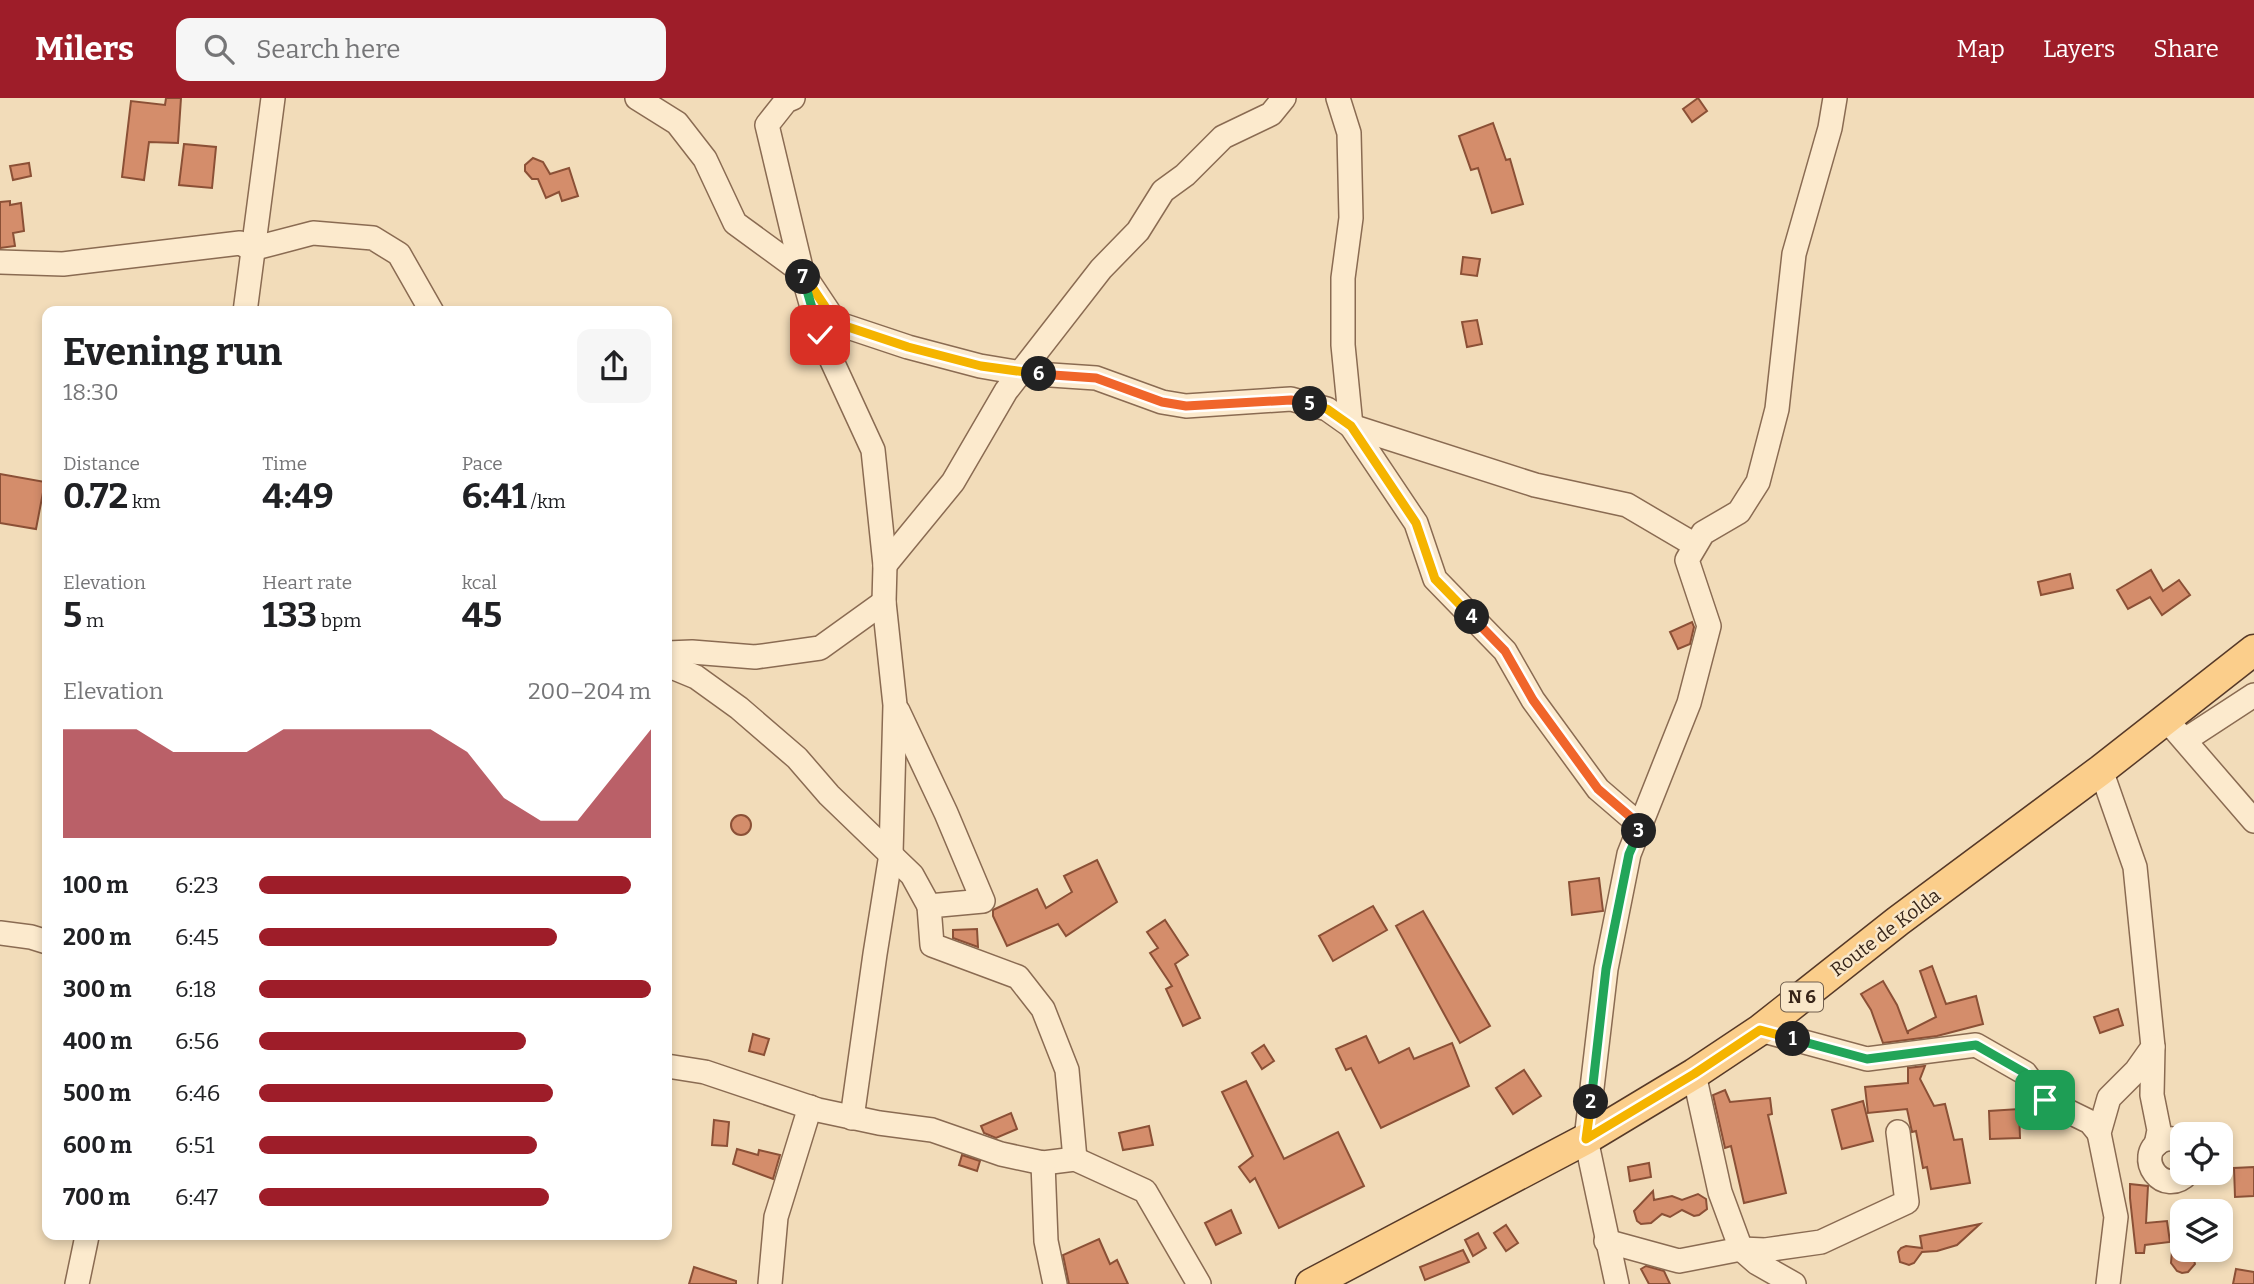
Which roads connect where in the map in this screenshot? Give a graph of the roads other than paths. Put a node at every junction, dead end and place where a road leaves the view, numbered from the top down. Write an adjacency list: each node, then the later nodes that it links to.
1 (273, 98): 9 (street)
2 (637, 98): 8 (street)
3 (664, 98): 8 (street)
4 (793, 98): 11 (street)
5 (1284, 98): 14 (street)
6 (1338, 98): 15 (street)
7 (1835, 98): 16 (street)
8 (677, 123): 11 (street)
9 (253, 249): 10 (street); 12 (street); 13 (street)
10 (0, 262)
11 (802, 272): 14 (street); 17 (street)
12 (246, 306)
13 (429, 306)
14 (1021, 373): 15 (street); 17 (street)
15 (1351, 426): 16 (street); 27 (street)
16 (1695, 545): 27 (street)
17 (885, 565): 18 (street)
18 (884, 603): 20 (street); 23 (street)
19 (2254, 650): 24 (main road, Route de Kolda / N 6)
20 (672, 653)
21 (672, 667): 28 (street)
22 (2254, 695): 24 (street)
23 (895, 705): 28 (street); 29 (street)
24 (2175, 729): 25 (main road, Route de Kolda / N 6); 26 (street)
25 (2101, 770): 32 (main road, Route de Kolda / N 6); 33 (street)
26 (2254, 821)
27 (1641, 826): 40 (street)
28 (891, 854): 29 (street); 37 (street)
29 (929, 906): 43 (street)
30 (0, 933): 31 (street)
31 (42, 940)
32 (1760, 1030): 35 (main road, Route de Kolda / N 6); 39 (street)
33 (2153, 1047): 39 (street); 42 (street)
34 (672, 1067): 36 (street)
35 (1694, 1074): 40 (main road, Route de Kolda / N 6); 48 (street)
36 (810, 1107): 37 (street); 50 (street)
37 (852, 1118): 44 (street)
38 (1898, 1132): 48 (street)
39 (2099, 1133): 56 (street)
40 (1586, 1139): 47 (street); 53 (main road, Route de Kolda / N 6)
41 (2170, 1139): 42 (street)
42 (2156, 1145): 45 (street)
43 (1076, 1159): 44 (street); 52 (street)
44 (1043, 1163): 51 (street)
45 (2170, 1181)
46 (86, 1240): 49 (street)
47 (1606, 1241): 48 (street); 54 (street)
48 (1741, 1249): 55 (street)
49 (76, 1284)
50 (770, 1284)
51 (1055, 1284)
52 (1199, 1284)
53 (1311, 1284)
54 (1617, 1284)
55 (1794, 1284)
56 (2109, 1284)

